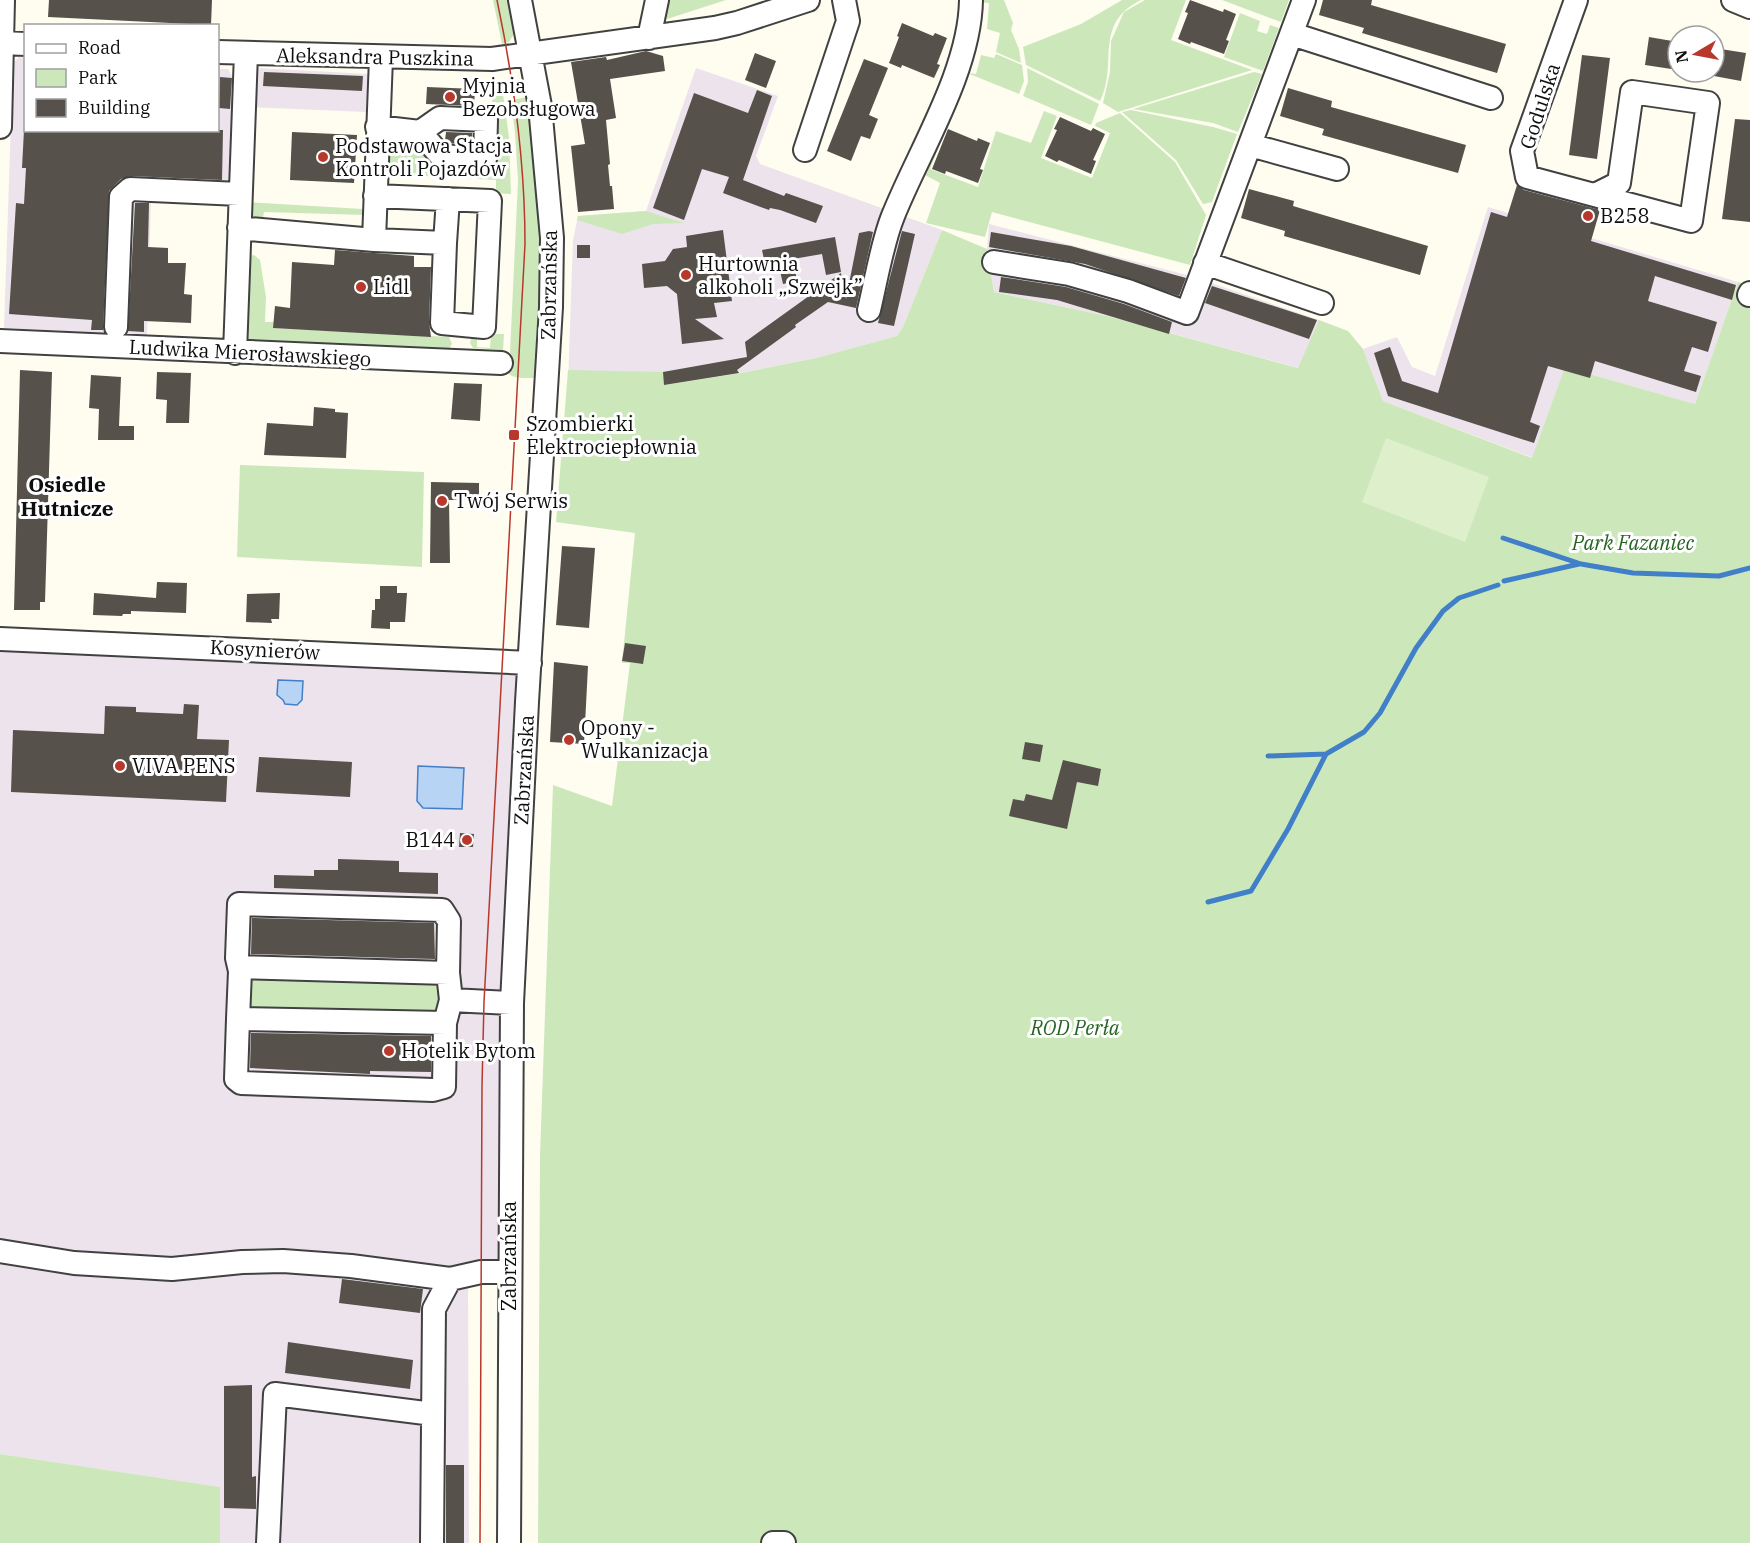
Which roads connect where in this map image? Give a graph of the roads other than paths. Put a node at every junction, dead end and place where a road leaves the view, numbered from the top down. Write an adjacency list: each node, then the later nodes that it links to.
1 (520, 0): 16 (street, Zabrzańska)
2 (657, 0): 12 (street)
3 (808, 0): 12 (street, Aleksandra Puszkina)
4 (844, 0): 23 (street)
5 (971, 0): 35 (street)
6 (1304, 0): 11 (street)
7 (1576, 0): 26 (street, Godulska)
8 (1733, 0): 10 (street)
9 (2, 1): 13 (street)
10 (1750, 7)
11 (1292, 34): 18 (street); 22 (street)
12 (649, 38): 16 (street, Aleksandra Puszkina)
13 (10, 43): 19 (street)
14 (219, 52): 15 (street, Aleksandra Puszkina)
15 (246, 53): 17 (street, Aleksandra Puszkina); 25 (street)
16 (531, 54): 17 (street, Aleksandra Puszkina); 43 (street, Zabrzańska)
17 (381, 58): 20 (street)
18 (1491, 98)
19 (0, 127)
20 (377, 127): 21 (street); 27 (street)
21 (420, 132)
22 (1250, 145): 24 (street); 33 (street)
23 (805, 150)
24 (1337, 169)
25 (239, 194): 29 (street); 37 (street)
26 (1595, 195): 26 (street, Godulska)
27 (375, 196): 28 (street); 30 (street)
28 (448, 199): 31 (street); 36 (street)
29 (239, 228): 30 (street); 39 (street)
30 (374, 240): 31 (street)
31 (446, 243): 36 (street)
32 (994, 262): 33 (street)
33 (1205, 263): 34 (street)
34 (1322, 303)
35 (869, 310)
36 (464, 325): 40 (street)
37 (116, 327)
38 (0, 341): 39 (street, Ludwika Mierosławskiego)
39 (235, 353): 40 (street, Ludwika Mierosławskiego)
40 (462, 362): 41 (street, Ludwika Mierosławskiego)
41 (501, 363)
42 (0, 639): 43 (street, Kosynierów)
43 (530, 663): 47 (street, Zabrzańska)
44 (239, 967): 45 (street); 45 (street); 48 (street)
45 (448, 973): 46 (street)
46 (450, 1000): 47 (street); 49 (street)
47 (512, 1003): 51 (street, Zabrzańska)
48 (238, 1018): 49 (street); 49 (street)
49 (445, 1023)
50 (0, 1251): 52 (street)
51 (509, 1272): 52 (street); 56 (street, Zabrzańska)
52 (450, 1279): 53 (street)
53 (433, 1414): 54 (street); 55 (street)
54 (268, 1543)
55 (432, 1543)
56 (508, 1543)
57 (773, 1543): 58 (street)
58 (784, 1543)

